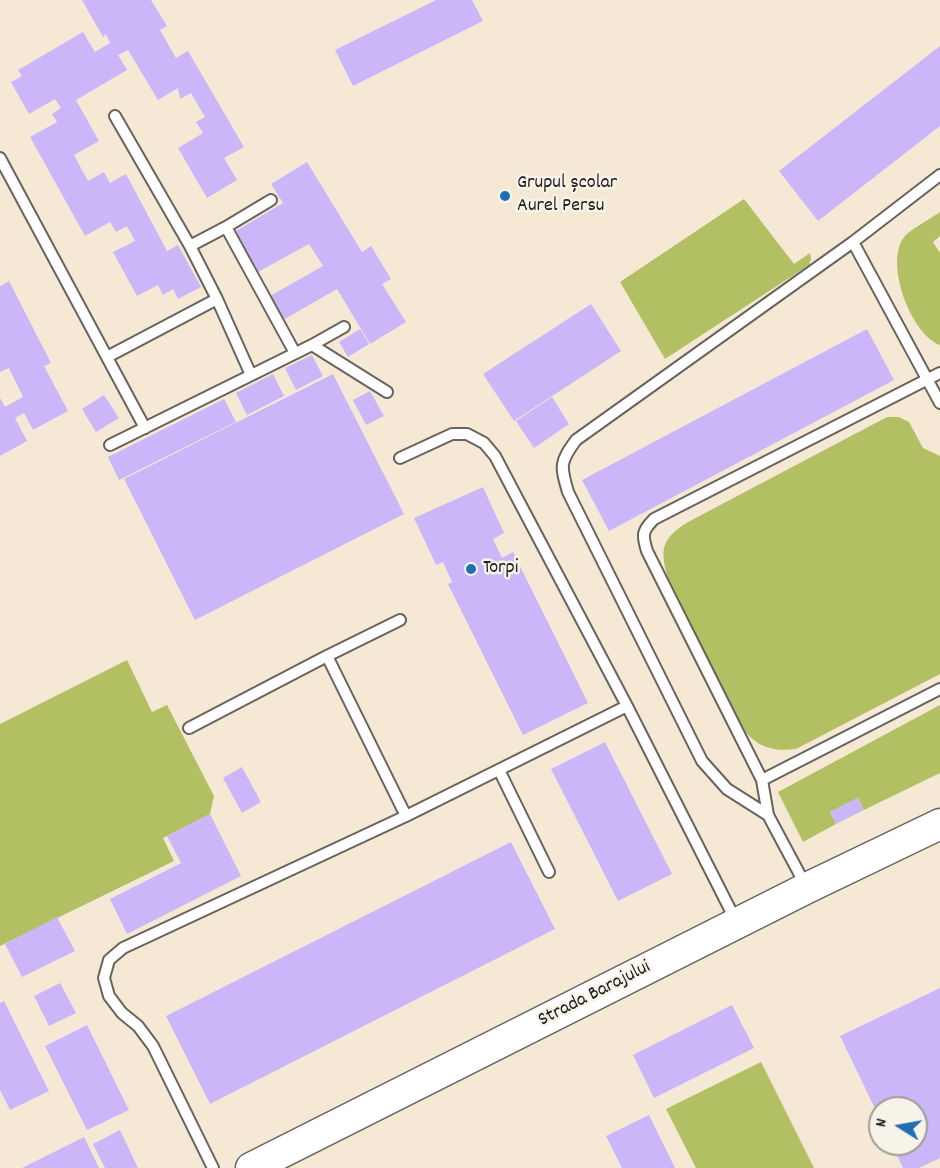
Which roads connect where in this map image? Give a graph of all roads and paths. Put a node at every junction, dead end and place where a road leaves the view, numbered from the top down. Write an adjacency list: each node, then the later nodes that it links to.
1 (115, 116): 7 (lane)
2 (0, 158): 12 (lane)
3 (940, 175): 6 (lane)
4 (272, 200): 5 (lane)
5 (226, 227): 7 (lane); 11 (lane)
6 (853, 242): 15 (lane); 28 (lane)
7 (190, 246): 8 (lane)
8 (217, 300): 12 (lane); 14 (lane)
9 (344, 327): 10 (lane)
10 (312, 345): 11 (lane); 16 (lane)
11 (295, 353): 14 (lane)
12 (107, 357): 18 (lane)
13 (940, 373): 15 (lane)
14 (250, 375): 18 (lane)
15 (927, 380): 17 (lane); 27 (lane)
16 (387, 392)
17 (940, 403)
18 (145, 428): 19 (lane)
19 (110, 445)
20 (400, 458): 24 (lane)
21 (400, 620): 22 (lane)
22 (327, 656): 25 (lane); 29 (lane)
23 (940, 689): 27 (lane)
24 (627, 706): 26 (lane); 33 (lane)
25 (189, 728)
26 (499, 770): 29 (lane); 31 (lane)
27 (762, 780): 28 (lane)
28 (768, 815): 32 (lane)
29 (406, 816): 34 (lane)
30 (940, 824): 32 (main road, Strada Barajului)
31 (549, 872)
32 (807, 888): 33 (main road, Strada Barajului)
33 (737, 923): 35 (main road, Strada Barajului)
34 (213, 1168)
35 (251, 1168)

